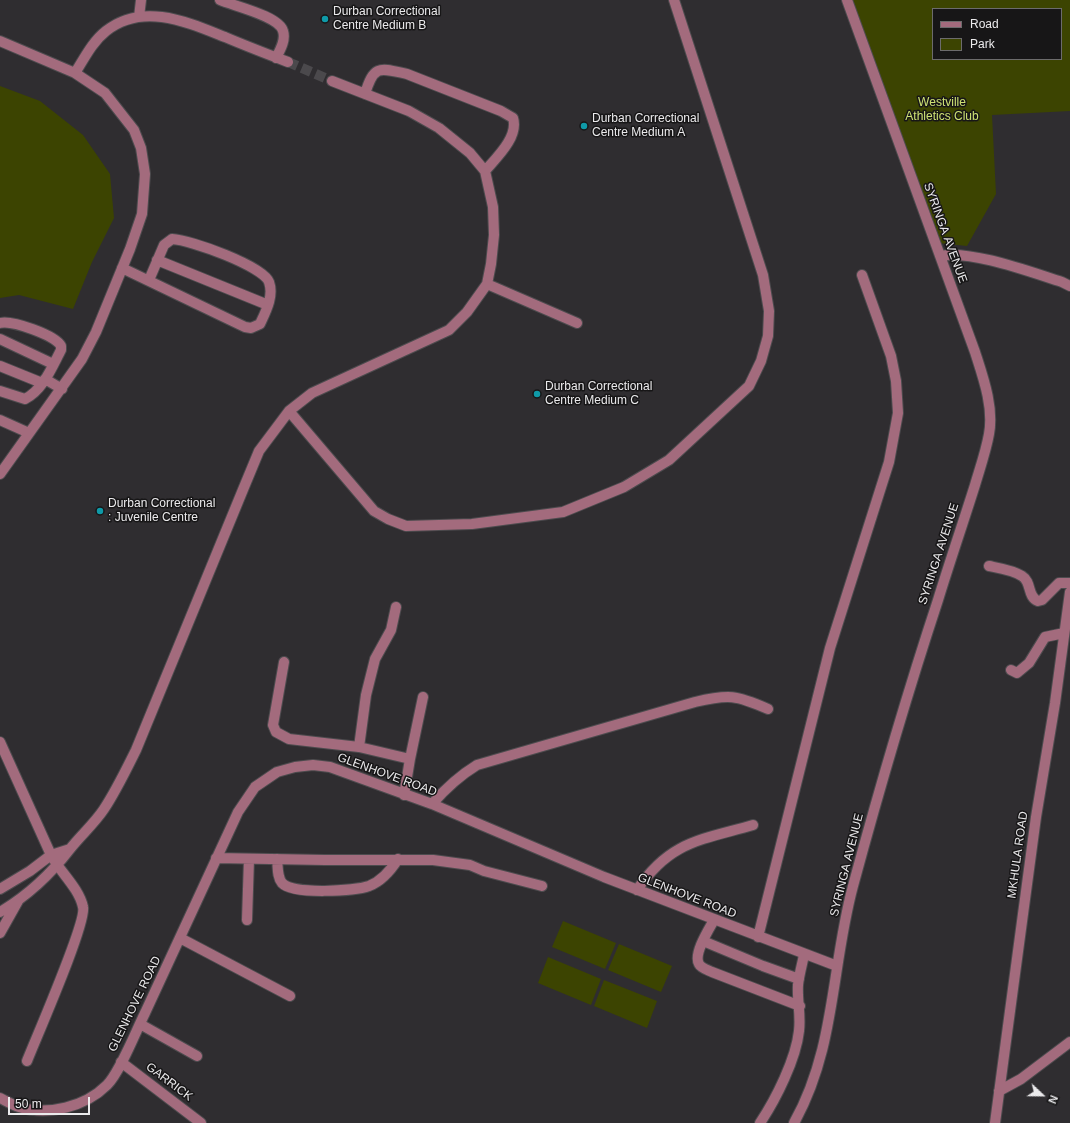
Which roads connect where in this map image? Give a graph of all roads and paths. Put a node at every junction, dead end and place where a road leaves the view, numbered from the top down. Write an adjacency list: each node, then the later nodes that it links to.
1 (142, 0): 5 (street)
2 (220, 0): 7 (street)
3 (674, 0): 29 (street)
4 (848, 0): 13 (street, SYRINGA AVENUE)
5 (138, 17): 7 (street); 9 (street)
6 (0, 41): 9 (street)
7 (276, 58): 8 (street)
8 (288, 62)
9 (75, 73): 15 (street)
10 (332, 81): 11 (street)
11 (365, 94): 12 (street); 12 (street)
12 (485, 171): 18 (street)
13 (940, 256): 19 (street); 67 (street, SYRINGA AVENUE)
14 (157, 260): 17 (street); 20 (street); 20 (street)
15 (122, 268): 17 (street); 27 (street)
16 (862, 276): 63 (street)
17 (149, 280): 20 (street)
18 (486, 284): 22 (street); 29 (street)
19 (1070, 286)
20 (268, 305)
21 (5, 323): 24 (street)
22 (577, 323)
23 (0, 339): 24 (street)
24 (53, 364): 26 (street)
25 (0, 366): 26 (street)
26 (44, 381): 27 (street); 28 (street)
27 (62, 389): 31 (street)
28 (0, 391)
29 (289, 411): 48 (street)
30 (0, 420): 31 (street)
31 (30, 433): 32 (street)
32 (0, 474)
33 (989, 566): 34 (street)
34 (1070, 583)
35 (1070, 592): 37 (street, MKHULA ROAD)
36 (396, 607): 43 (street)
37 (1064, 633): 39 (street); 76 (street, MKHULA ROAD)
38 (284, 662): 43 (street)
39 (1011, 670)
40 (423, 696): 44 (street)
41 (768, 709): 46 (street)
42 (0, 742): 49 (street)
43 (359, 747): 44 (street)
44 (410, 759): 45 (street)
45 (404, 795): 46 (street, GLENHOVE ROAD); 50 (street, GLENHOVE ROAD)
46 (432, 804): 57 (street, GLENHOVE ROAD)
47 (754, 825): 57 (street)
48 (70, 849): 49 (street); 54 (street)
49 (51, 855): 54 (street); 56 (street)
50 (216, 858): 51 (street); 64 (street, GLENHOVE ROAD)
51 (249, 858): 52 (street); 60 (street)
52 (277, 859): 53 (street); 53 (street)
53 (398, 859): 55 (street)
54 (57, 866): 58 (street); 74 (street)
55 (542, 886)
56 (0, 889)
57 (638, 890): 61 (street, GLENHOVE ROAD)
58 (18, 901): 59 (street); 62 (street)
59 (0, 912)
60 (247, 920)
61 (714, 920): 63 (street, GLENHOVE ROAD); 65 (street)
62 (0, 933)
63 (758, 937): 66 (street, GLENHOVE ROAD)
64 (180, 938): 69 (street); 71 (street, GLENHOVE ROAD)
65 (702, 941): 68 (street); 70 (street)
66 (804, 955): 67 (street, GLENHOVE ROAD); 68 (street)
67 (837, 966): 80 (street, SYRINGA AVENUE)
68 (799, 979): 70 (street)
69 (290, 996)
70 (800, 1006): 79 (street)
71 (140, 1024): 73 (street); 75 (street, GLENHOVE ROAD)
72 (1070, 1042): 76 (street)
73 (198, 1056)
74 (28, 1061)
75 (121, 1062): 77 (street, GLENHOVE ROAD); 78 (street, GARRICK)
76 (999, 1091): 81 (street, MKHULA ROAD)
77 (0, 1098)
78 (201, 1123)
79 (760, 1123)
80 (794, 1123)
81 (995, 1123)

